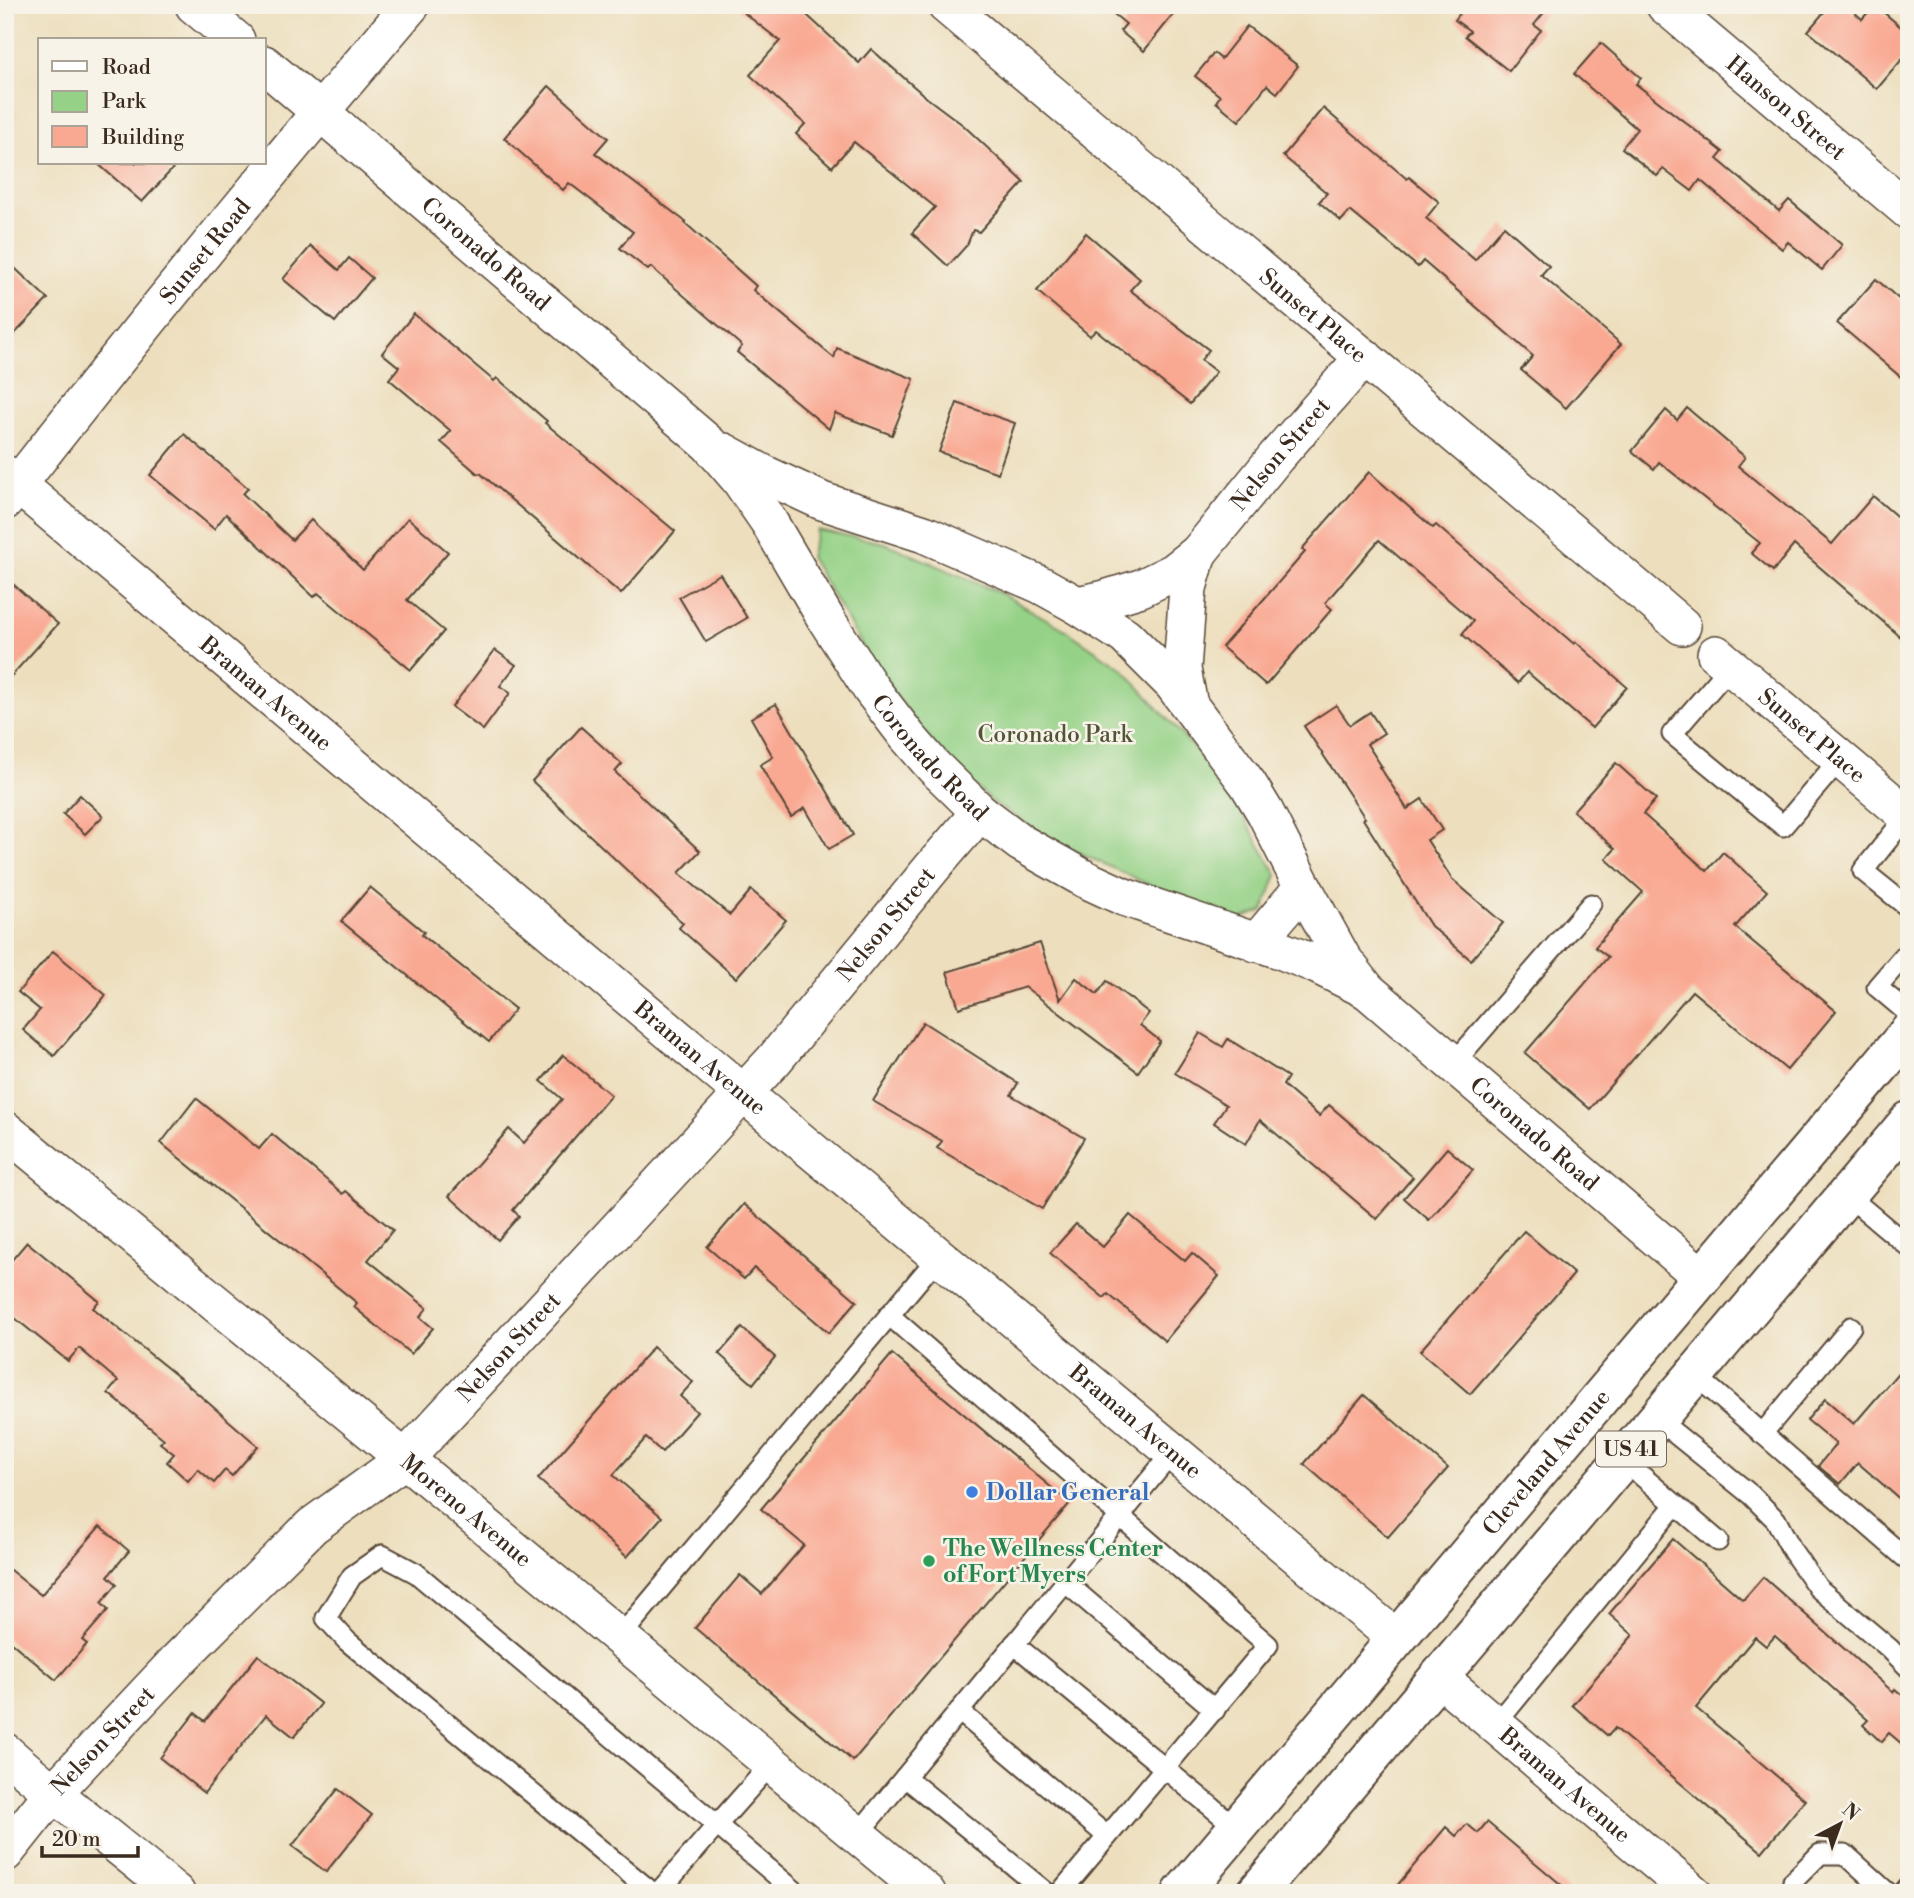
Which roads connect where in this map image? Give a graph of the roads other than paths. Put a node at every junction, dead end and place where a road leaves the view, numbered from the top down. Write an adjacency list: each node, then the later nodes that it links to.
1 (194, 5): 5 (street)
2 (411, 5): 7 (street, Sunset Road)
3 (946, 5): 9 (street, Sunset Place)
4 (1665, 5): 8 (street, Hanson Street)
5 (234, 38)
6 (266, 66): 7 (street, Coronado Road)
7 (320, 111): 10 (street, Coronado Road); 11 (street, Sunset Road)
8 (1908, 209)
9 (1364, 357): 12 (street, Nelson Street); 14 (street, Sunset Place)
10 (709, 444): 13 (street, Coronado Road); 18 (street, Coronado Road)
11 (10, 487): 29 (street, Braman Avenue)
12 (1198, 553): 13 (street); 16 (street, Coronado Road)
13 (1077, 605): 16 (street, Coronado Road)
14 (1682, 626)
15 (1723, 660): 17 (street, Sunset Place); 17 (lane)
16 (1189, 705): 20 (street, Coronado Road)
17 (1840, 759): 19 (street, Sunset Place)
18 (981, 811): 23 (street, Coronado Road); 29 (street, Nelson Street)
19 (1908, 817): 22 (lane)
20 (1303, 887): 23 (street); 25 (street, Coronado Road)
21 (1591, 904): 28 (lane)
22 (1909, 908)
23 (1256, 943): 25 (street, Coronado Road)
24 (1909, 950): 26 (lane)
25 (1367, 990): 28 (street, Coronado Road)
26 (1909, 1014)
27 (1909, 1032): 35 (main road, Cleveland Avenue / US 41)
28 (1454, 1063): 35 (street, Coronado Road)
29 (744, 1094): 34 (street, Braman Avenue); 42 (street, Nelson Street)
30 (1909, 1121): 32 (main road, US 41)
31 (5, 1130): 42 (street, Moreno Avenue)
32 (1847, 1195): 33 (lane); 38 (main road, US 41)
33 (1909, 1247)
34 (938, 1256): 36 (lane); 41 (street, Braman Avenue)
35 (1702, 1277): 46 (main road, Cleveland Avenue / US 41)
36 (889, 1315): 45 (lane); 50 (lane)
37 (1851, 1327): 40 (lane)
38 (1695, 1375): 39 (main road, US 41); 40 (lane)
39 (1657, 1419): 43 (main road, US 41); 53 (lane)
40 (1762, 1434): 48 (lane)
41 (1172, 1452): 45 (lane); 51 (street, Braman Avenue)
42 (405, 1459): 50 (street, Moreno Avenue); 63 (street, Nelson Street)
43 (1622, 1459): 44 (lane); 54 (main road, US 41)
44 (1675, 1505): 47 (lane); 57 (lane)
45 (1120, 1516): 49 (lane); 55 (lane)
46 (1480, 1540): 51 (main road, Cleveland Avenue / US 41); 54 (main road)
47 (1718, 1541)
48 (1909, 1561)
49 (1066, 1582): 52 (lane); 55 (lane)
50 (620, 1637): 59 (street, Moreno Avenue)
51 (1397, 1639): 62 (main road); 65 (main road, Cleveland Avenue / US 41)
52 (1014, 1644): 56 (lane); 60 (lane)
53 (1909, 1668)
54 (1439, 1677): 57 (street, Braman Avenue); 62 (main road, US 41)
55 (1215, 1710): 60 (lane)
56 (959, 1711): 61 (lane); 67 (lane)
57 (1495, 1725): 79 (street, Braman Avenue)
58 (5, 1752): 63 (street)
59 (772, 1763): 64 (lane); 66 (street, Moreno Avenue)
60 (1164, 1769): 65 (lane); 67 (lane)
61 (905, 1777): 66 (lane); 75 (lane)
62 (1354, 1777): 78 (main road, US 41)
63 (52, 1794): 68 (street, Nelson Street); 71 (street)
64 (717, 1825): 72 (lane); 72 (lane); 73 (lane)
65 (1237, 1828): 77 (main road, Cleveland Avenue / US 41)
66 (858, 1834): 74 (street, Moreno Avenue)
67 (1107, 1836): 76 (lane)
68 (5, 1853)
69 (1793, 1881): 80 (lane)
70 (1909, 1885): 81 (lane)
71 (176, 1893)
72 (656, 1893)
73 (797, 1893)
74 (927, 1893)
75 (1047, 1893)
76 (1060, 1893)
77 (1182, 1893)
78 (1256, 1893)
79 (1693, 1893)
80 (1888, 1893)
81 (1903, 1893)

